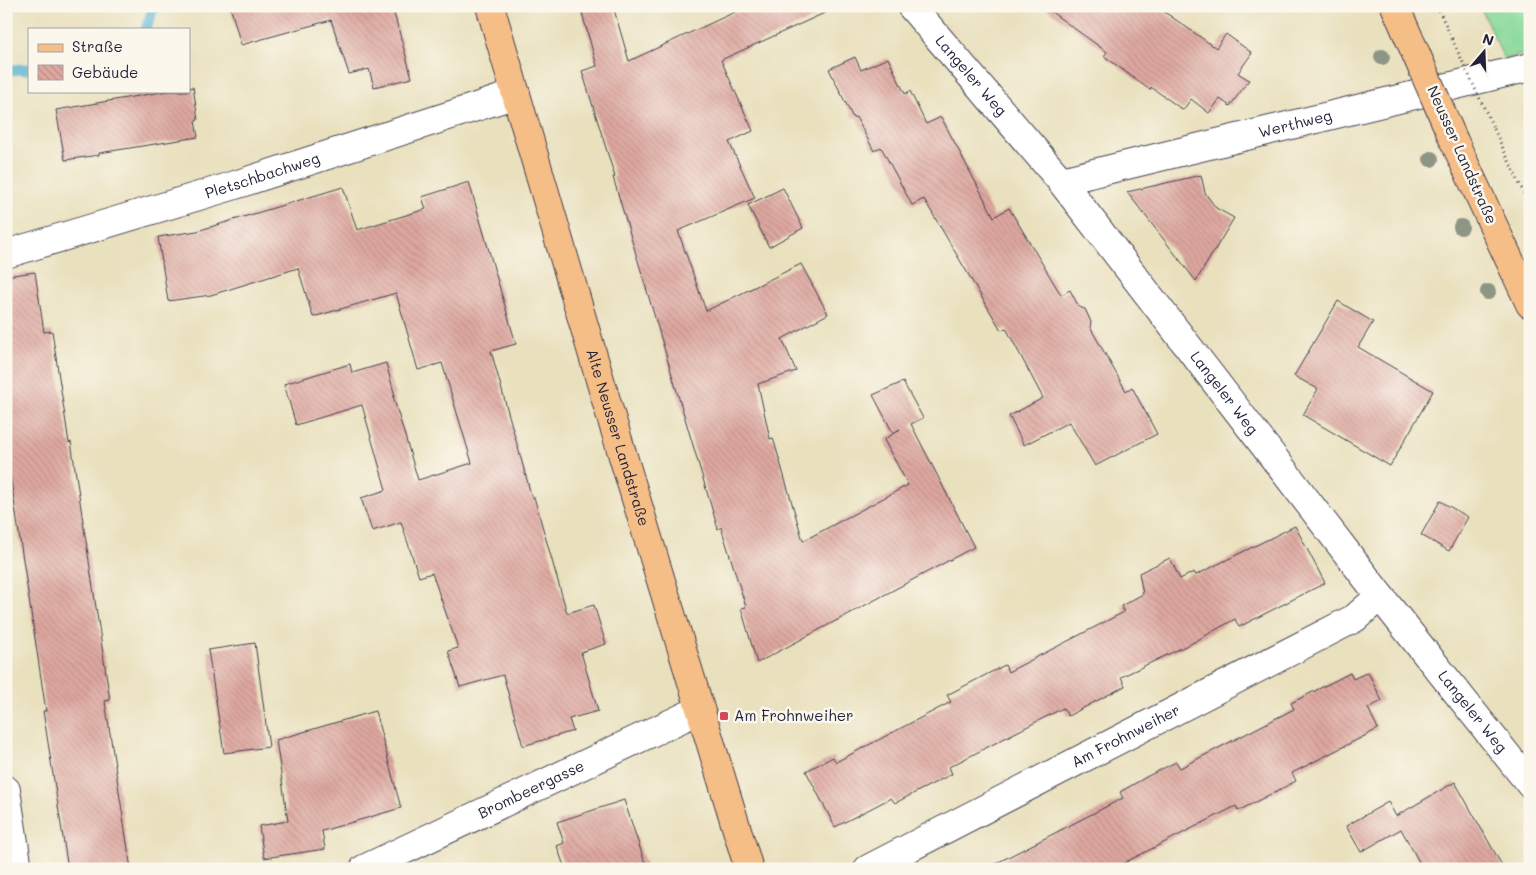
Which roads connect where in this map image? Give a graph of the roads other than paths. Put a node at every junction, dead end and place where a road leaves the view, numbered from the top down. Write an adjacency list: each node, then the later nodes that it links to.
1 (490, 6): 5 (main road, Alte Neusser Landstraße)
2 (911, 6): 6 (street, Langeler Weg)
3 (1395, 6): 8 (main road, Neusser Landstraße, bridge)
4 (1530, 67): 6 (street, Werthweg)
5 (516, 94): 7 (street, Pletschbachweg); 10 (main road, Alte Neusser Landstraße)
6 (1061, 181): 9 (street, Langeler Weg)
7 (6, 254)
8 (1530, 304)
9 (1380, 596): 11 (street, Langeler Weg); 16 (street, Am Frohnweiher)
10 (699, 710): 14 (street, Brombeergasse); 15 (main road, Alte Neusser Landstraße)
11 (1530, 784)
12 (6, 790): 13 (street)
13 (18, 869)
14 (364, 869)
15 (748, 869)
16 (868, 869)

